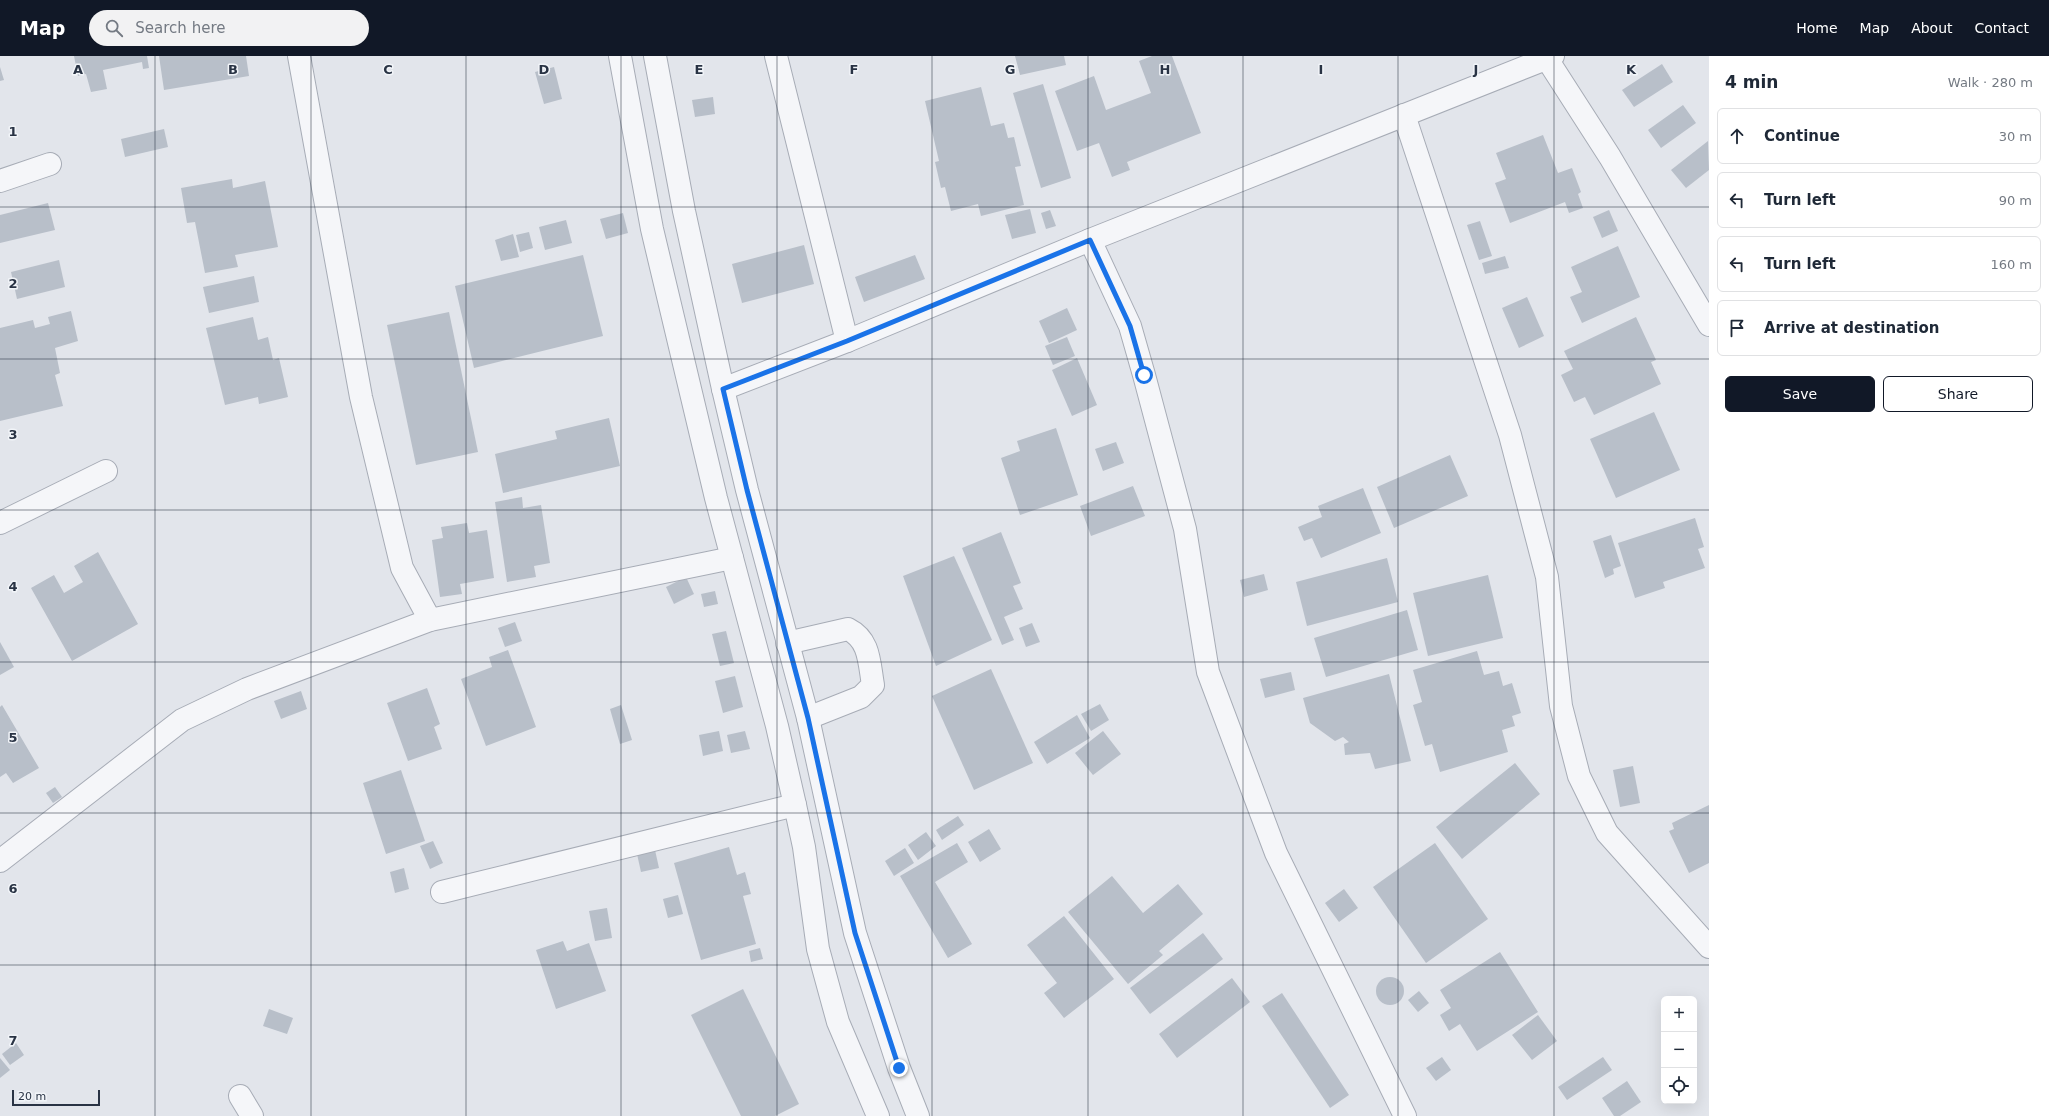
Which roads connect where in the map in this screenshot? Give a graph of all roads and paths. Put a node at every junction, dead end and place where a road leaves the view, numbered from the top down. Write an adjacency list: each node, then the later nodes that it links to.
1 (299, 56): 16 (street)
2 (620, 56): 15 (street)
3 (655, 56): 12 (street)
4 (776, 56): 11 (street)
5 (1550, 58): 6 (street); 10 (street)
6 (1404, 115): 9 (street); 22 (street)
7 (50, 164): 8 (street)
8 (0, 181)
9 (1090, 240): 11 (street); 27 (street)
10 (1709, 325)
11 (847, 341): 12 (street)
12 (723, 389): 17 (street)
13 (106, 471): 14 (street)
14 (0, 523)
15 (732, 558): 16 (street); 19 (street)
16 (430, 620): 20 (street)
17 (787, 643): 18 (street); 18 (street)
18 (808, 718): 26 (street)
19 (795, 805): 21 (street); 25 (street)
20 (0, 861)
21 (442, 892)
22 (1709, 946)
23 (240, 1096): 24 (street)
24 (252, 1116)
25 (878, 1116)
26 (918, 1116)
27 (1405, 1116)

